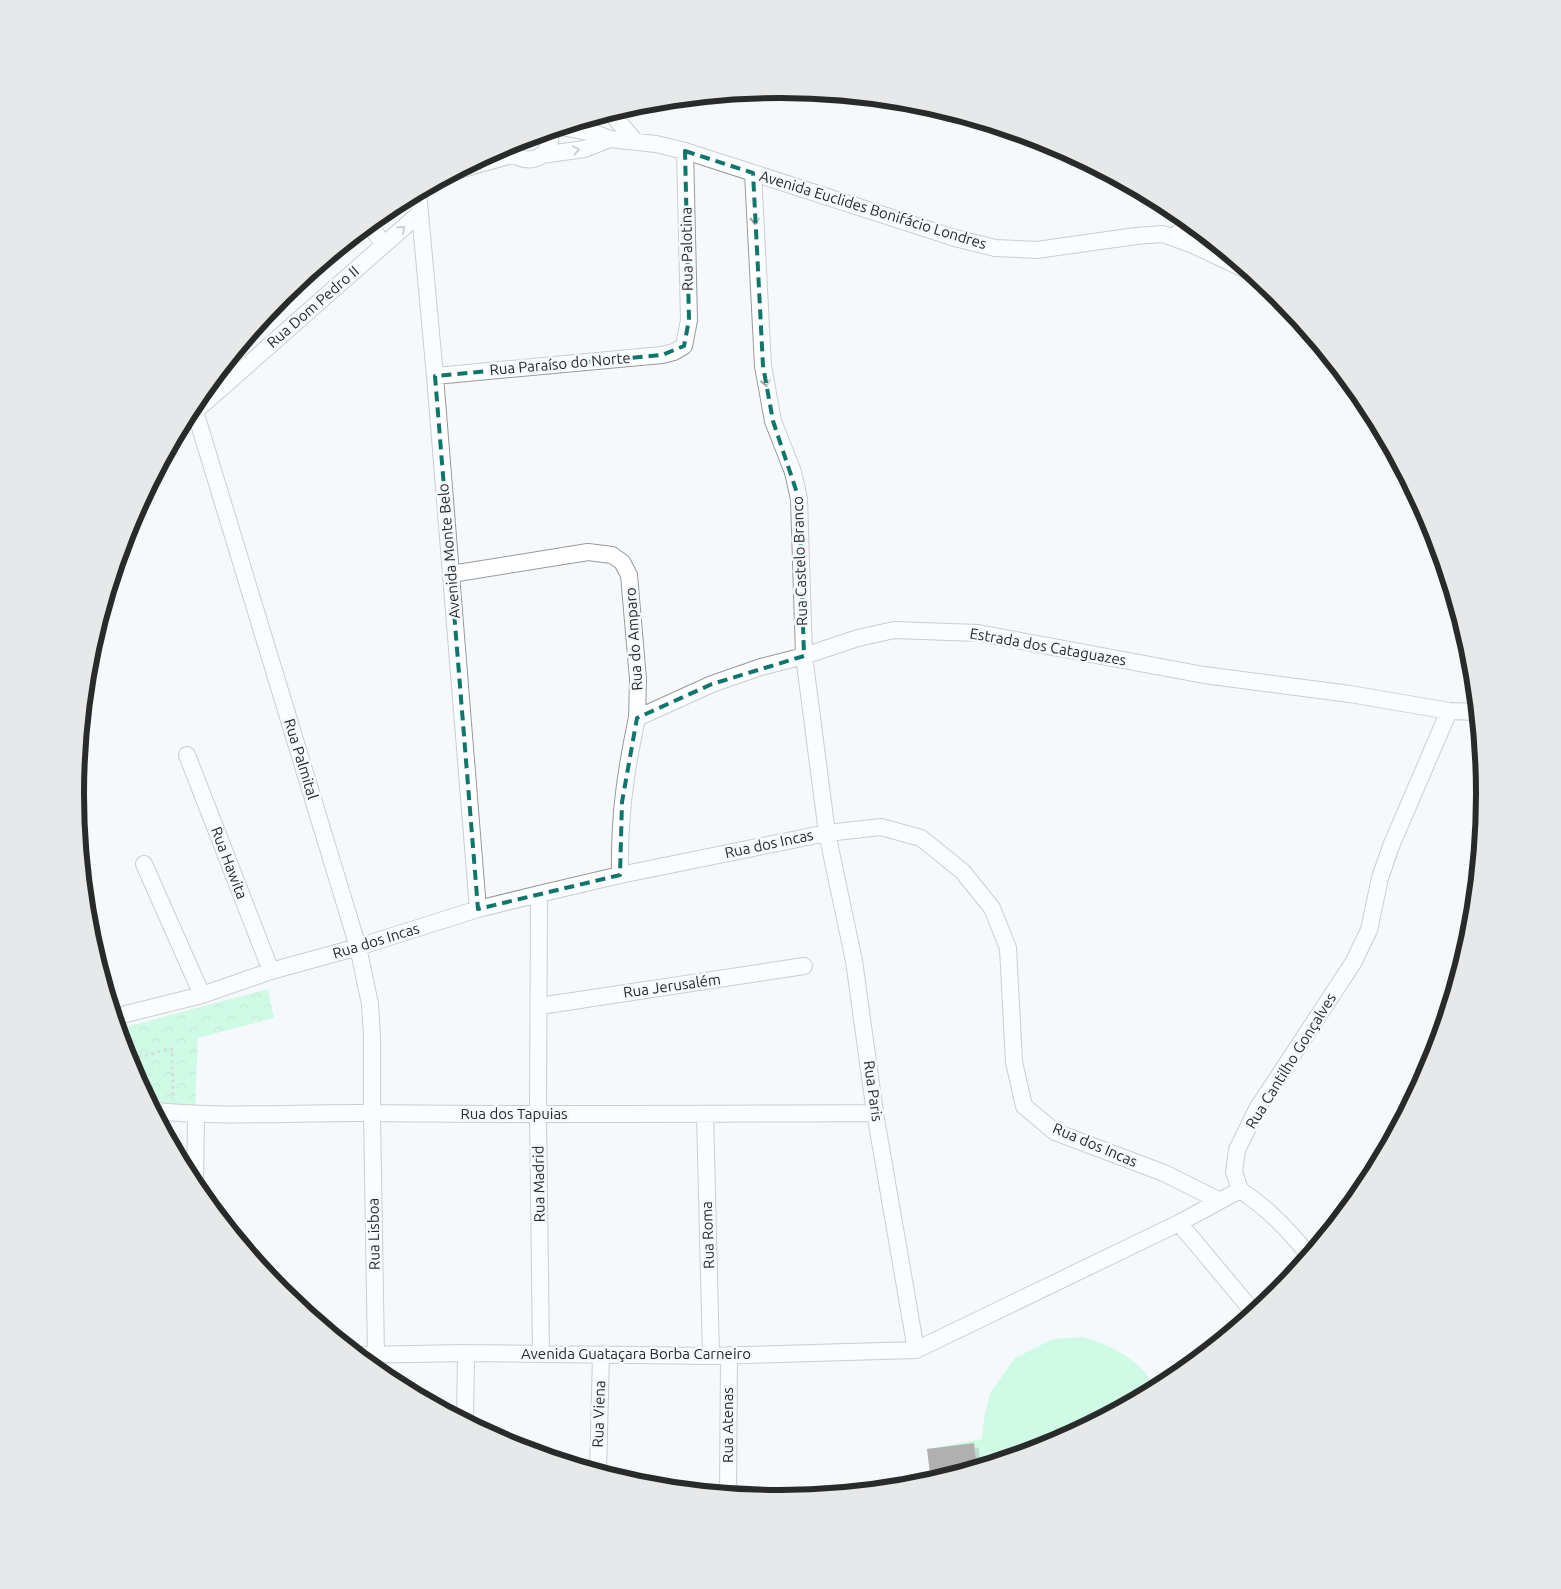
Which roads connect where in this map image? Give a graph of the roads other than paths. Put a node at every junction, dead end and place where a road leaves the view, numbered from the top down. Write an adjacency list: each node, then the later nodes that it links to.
1 (615, 118): 5 (street)
2 (573, 130): 4 (street, Avenida Euclides Bonifácio Londres)
3 (550, 138): 8 (street)
4 (610, 140): 5 (street, Avenida Euclides Bonifácio Londres); 8 (street, Avenida Euclides Bonifácio Londres, one-way to 4)
5 (635, 141): 6 (street, Avenida Euclides Bonifácio Londres)
6 (685, 151): 9 (street, Avenida Euclides Bonifácio Londres); 17 (street, Rua Palotina)
7 (510, 153): 8 (street, Avenida Euclides Bonifácio Londres)
8 (542, 155)
9 (753, 172): 14 (street, Avenida Euclides Bonifácio Londres); 22 (street, Rua Castelo Branco, one-way to 22)
10 (419, 199): 11 (street, Avenida Monte Belo)
11 (420, 213): 15 (street, Rua Dom Pedro II, one-way to 11); 18 (street, Avenida Monte Belo)
12 (1185, 227): 14 (street)
13 (373, 230): 15 (street)
14 (1173, 238): 16 (street, Avenida Euclides Bonifácio Londres)
15 (384, 245): 19 (street, Rua Dom Pedro II)
16 (1228, 261)
17 (684, 346): 18 (street, Rua Paraíso do Norte)
18 (435, 376): 21 (street, Avenida Monte Belo)
19 (204, 403)
20 (191, 423): 32 (street, Rua Palmital)
21 (450, 574): 25 (street, Rua do Amparo); 31 (street, Avenida Monte Belo)
22 (804, 656): 23 (street, Estrada dos Cataguazes); 25 (street, Estrada dos Cataguazes); 27 (street, Rua Castelo Branco)
23 (1450, 711): 24 (street, Estrada dos Cataguazes); 45 (street, Rua Cantilho Gonçalves)
24 (1472, 712)
25 (637, 718): 29 (street)
26 (188, 755): 34 (street, Rua Hawita)
27 (827, 833): 29 (street, Rua dos Incas); 40 (street, Rua Paris); 46 (street, Rua dos Incas)
28 (144, 864): 35 (street)
29 (620, 875): 30 (street, Rua dos Incas)
30 (539, 894): 31 (street, Rua dos Incas); 36 (street, Rua Madrid)
31 (478, 910): 32 (street, Rua dos Incas)
32 (358, 947): 34 (street, Rua dos Incas); 39 (street, Rua Palmital)
33 (804, 966): 36 (street, Rua Jerusalém)
34 (271, 971): 35 (street, Rua dos Incas)
35 (202, 995): 37 (street, Rua dos Incas)
36 (540, 1006): 43 (street, Rua Madrid)
37 (120, 1015)
38 (161, 1112): 41 (street, Rua dos Tapuias)
39 (372, 1113): 41 (street, Rua dos Tapuias); 43 (street, Rua dos Tapuias); 55 (street, Rua Lisboa)
40 (875, 1113): 42 (street, Rua dos Tapuias); 50 (street, Rua Paris)
41 (196, 1114): 44 (street)
42 (705, 1114): 43 (street, Rua dos Tapuias); 57 (street, Rua Roma)
43 (538, 1115): 52 (street, Rua Madrid)
44 (195, 1173)
45 (1240, 1190): 46 (street); 48 (street)
46 (1220, 1201): 47 (street)
47 (1179, 1223): 49 (street); 50 (street)
48 (1306, 1251)
49 (1250, 1308)
50 (916, 1350): 56 (street, Avenida Guataçara Borba Carneiro)
51 (466, 1353): 52 (street, Avenida Guataçara Borba Carneiro); 55 (street, Avenida Guataçara Borba Carneiro); 58 (street)
52 (541, 1354): 53 (street, Avenida Guataçara Borba Carneiro)
53 (601, 1354): 57 (street, Avenida Guataçara Borba Carneiro); 59 (street, Rua Viena)
54 (367, 1355): 55 (street, Avenida Guataçara Borba Carneiro)
55 (376, 1355)
56 (729, 1355): 57 (street, Avenida Guataçara Borba Carneiro); 60 (street, Rua Atenas)
57 (711, 1356)
58 (465, 1415)
59 (598, 1467)
60 (728, 1489)

